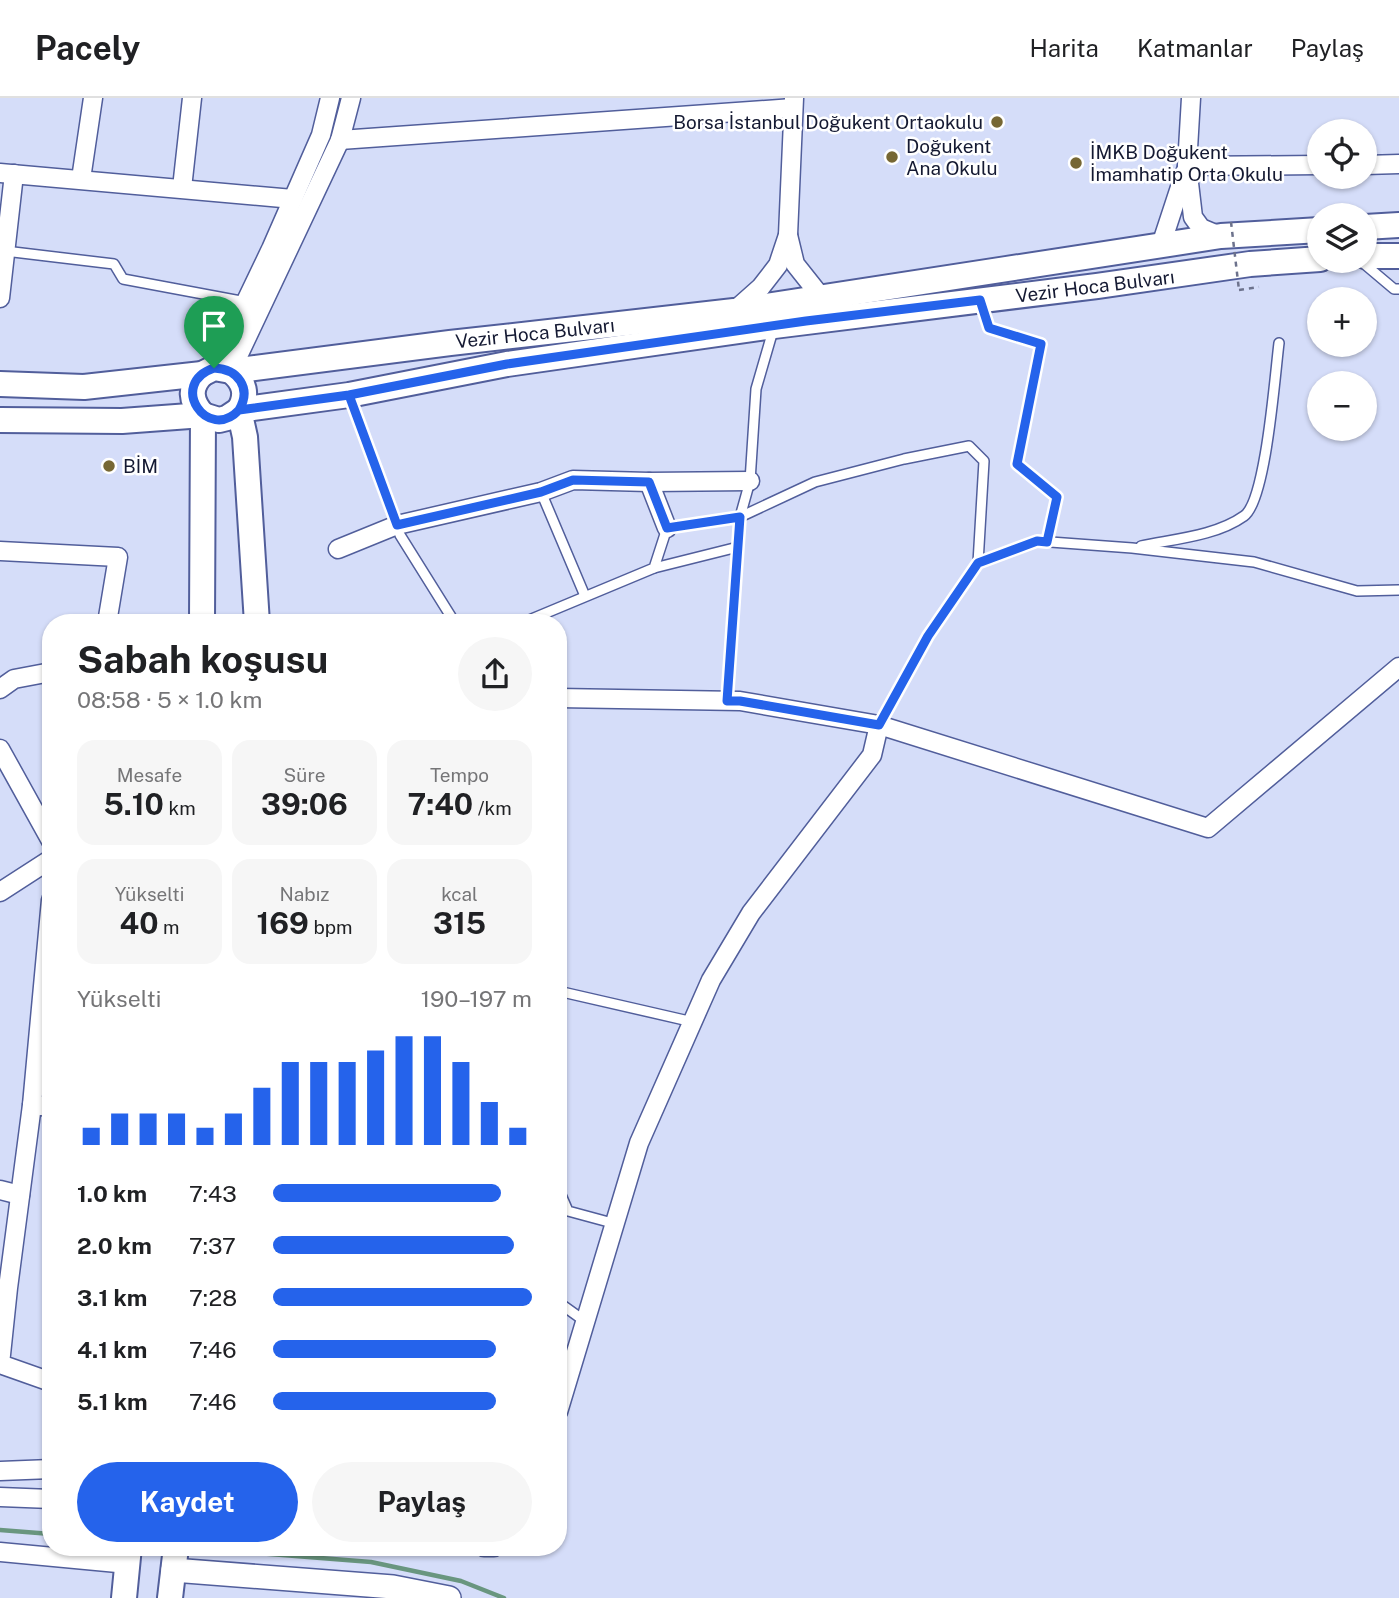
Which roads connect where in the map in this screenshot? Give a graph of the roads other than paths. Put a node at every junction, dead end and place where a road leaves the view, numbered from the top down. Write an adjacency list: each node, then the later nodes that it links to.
1 (93, 98): 13 (street)
2 (192, 98): 14 (street)
3 (330, 98): 15 (street)
4 (351, 98): 7 (street)
5 (1191, 98): 11 (street)
6 (793, 103): 7 (street); 20 (street)
7 (340, 140): 35 (street)
8 (1399, 164): 10 (street)
9 (1307, 165): 11 (street)
10 (1377, 165)
11 (1187, 166): 18 (street); 21 (street)
12 (7, 173): 13 (street); 22 (street)
13 (81, 179): 14 (street)
14 (182, 188): 15 (street)
15 (293, 199): 31 (street)
16 (1399, 225): 17 (main road)
17 (1377, 226)
18 (1226, 229): 19 (main road, Vezir Hoca Bulvarı); 21 (main road, Vezir Hoca Bulvarı)
19 (1307, 230)
20 (788, 235): 29 (street); 32 (street)
21 (1161, 245): 29 (main road, Vezir Hoca Bulvarı)
22 (5, 251): 28 (street); 31 (lane)
23 (1377, 256): 24 (main road)
24 (1399, 256)
25 (1307, 260): 30 (main road, Vezir Hoca Bulvarı)
26 (1375, 273): 27 (lane)
27 (1399, 289)
28 (0, 298)
29 (822, 298): 32 (main road, Vezir Hoca Bulvarı)
30 (980, 300): 33 (main road, Vezir Hoca Bulvarı); 47 (lane)
31 (246, 302): 35 (street)
32 (734, 311): 35 (main road, Vezir Hoca Bulvarı)
33 (774, 326): 37 (main road, Vezir Hoca Bulvarı); 41 (lane)
34 (1279, 343): 49 (lane)
35 (216, 371): 36 (main road, Vezir Hoca Bulvarı); 38 (main road); 39 (main road)
36 (0, 384)
37 (349, 395): 38 (main road, Vezir Hoca Bulvarı); 45 (lane)
38 (239, 410): 39 (main road, Vezir Hoca Bulvarı); 58 (main road)
39 (203, 415): 40 (main road, Vezir Hoca Bulvarı); 57 (main road)
40 (0, 420)
41 (750, 481): 42 (street); 44 (lane)
42 (649, 482): 43 (street); 46 (street)
43 (541, 492): 45 (street); 55 (lane)
44 (740, 517): 46 (lane); 48 (lane); 52 (lane)
45 (397, 525): 50 (street); 59 (lane)
46 (667, 528): 53 (lane)
47 (1047, 542): 49 (lane); 52 (lane)
48 (738, 547): 53 (lane); 65 (lane)
49 (1132, 548): 54 (lane)
50 (338, 549)
51 (0, 551): 56 (street)
52 (978, 563): 66 (lane)
53 (654, 568): 55 (lane)
54 (1399, 590)
55 (585, 596): 60 (lane)
56 (108, 614)
57 (202, 614)
58 (256, 614)
59 (449, 614)
60 (543, 614)
61 (1399, 667): 66 (street)
62 (42, 674): 63 (street)
63 (0, 689)
64 (567, 698): 65 (street)
65 (727, 701): 66 (street)
66 (879, 725): 72 (street)
67 (0, 749): 68 (street)
68 (42, 825)
69 (42, 865): 70 (street)
70 (0, 892)
71 (567, 993): 72 (lane)
72 (693, 1022): 79 (street)
73 (42, 1041): 74 (street)
74 (32, 1105): 75 (street); 77 (street)
75 (42, 1106)
76 (0, 1190): 77 (street)
77 (20, 1195): 82 (street)
78 (567, 1209): 79 (lane)
79 (616, 1224): 81 (street)
80 (567, 1308): 81 (lane)
81 (586, 1322): 83 (street)
82 (42, 1379)
83 (567, 1383)
84 (42, 1469): 85 (street)
85 (0, 1471)
86 (0, 1497): 87 (street)
87 (42, 1499)
88 (0, 1552): 89 (street)
89 (42, 1553)
90 (129, 1556): 92 (main road)
91 (174, 1559): 93 (main road); 94 (street)
92 (124, 1598)
93 (170, 1598)
94 (449, 1598)

